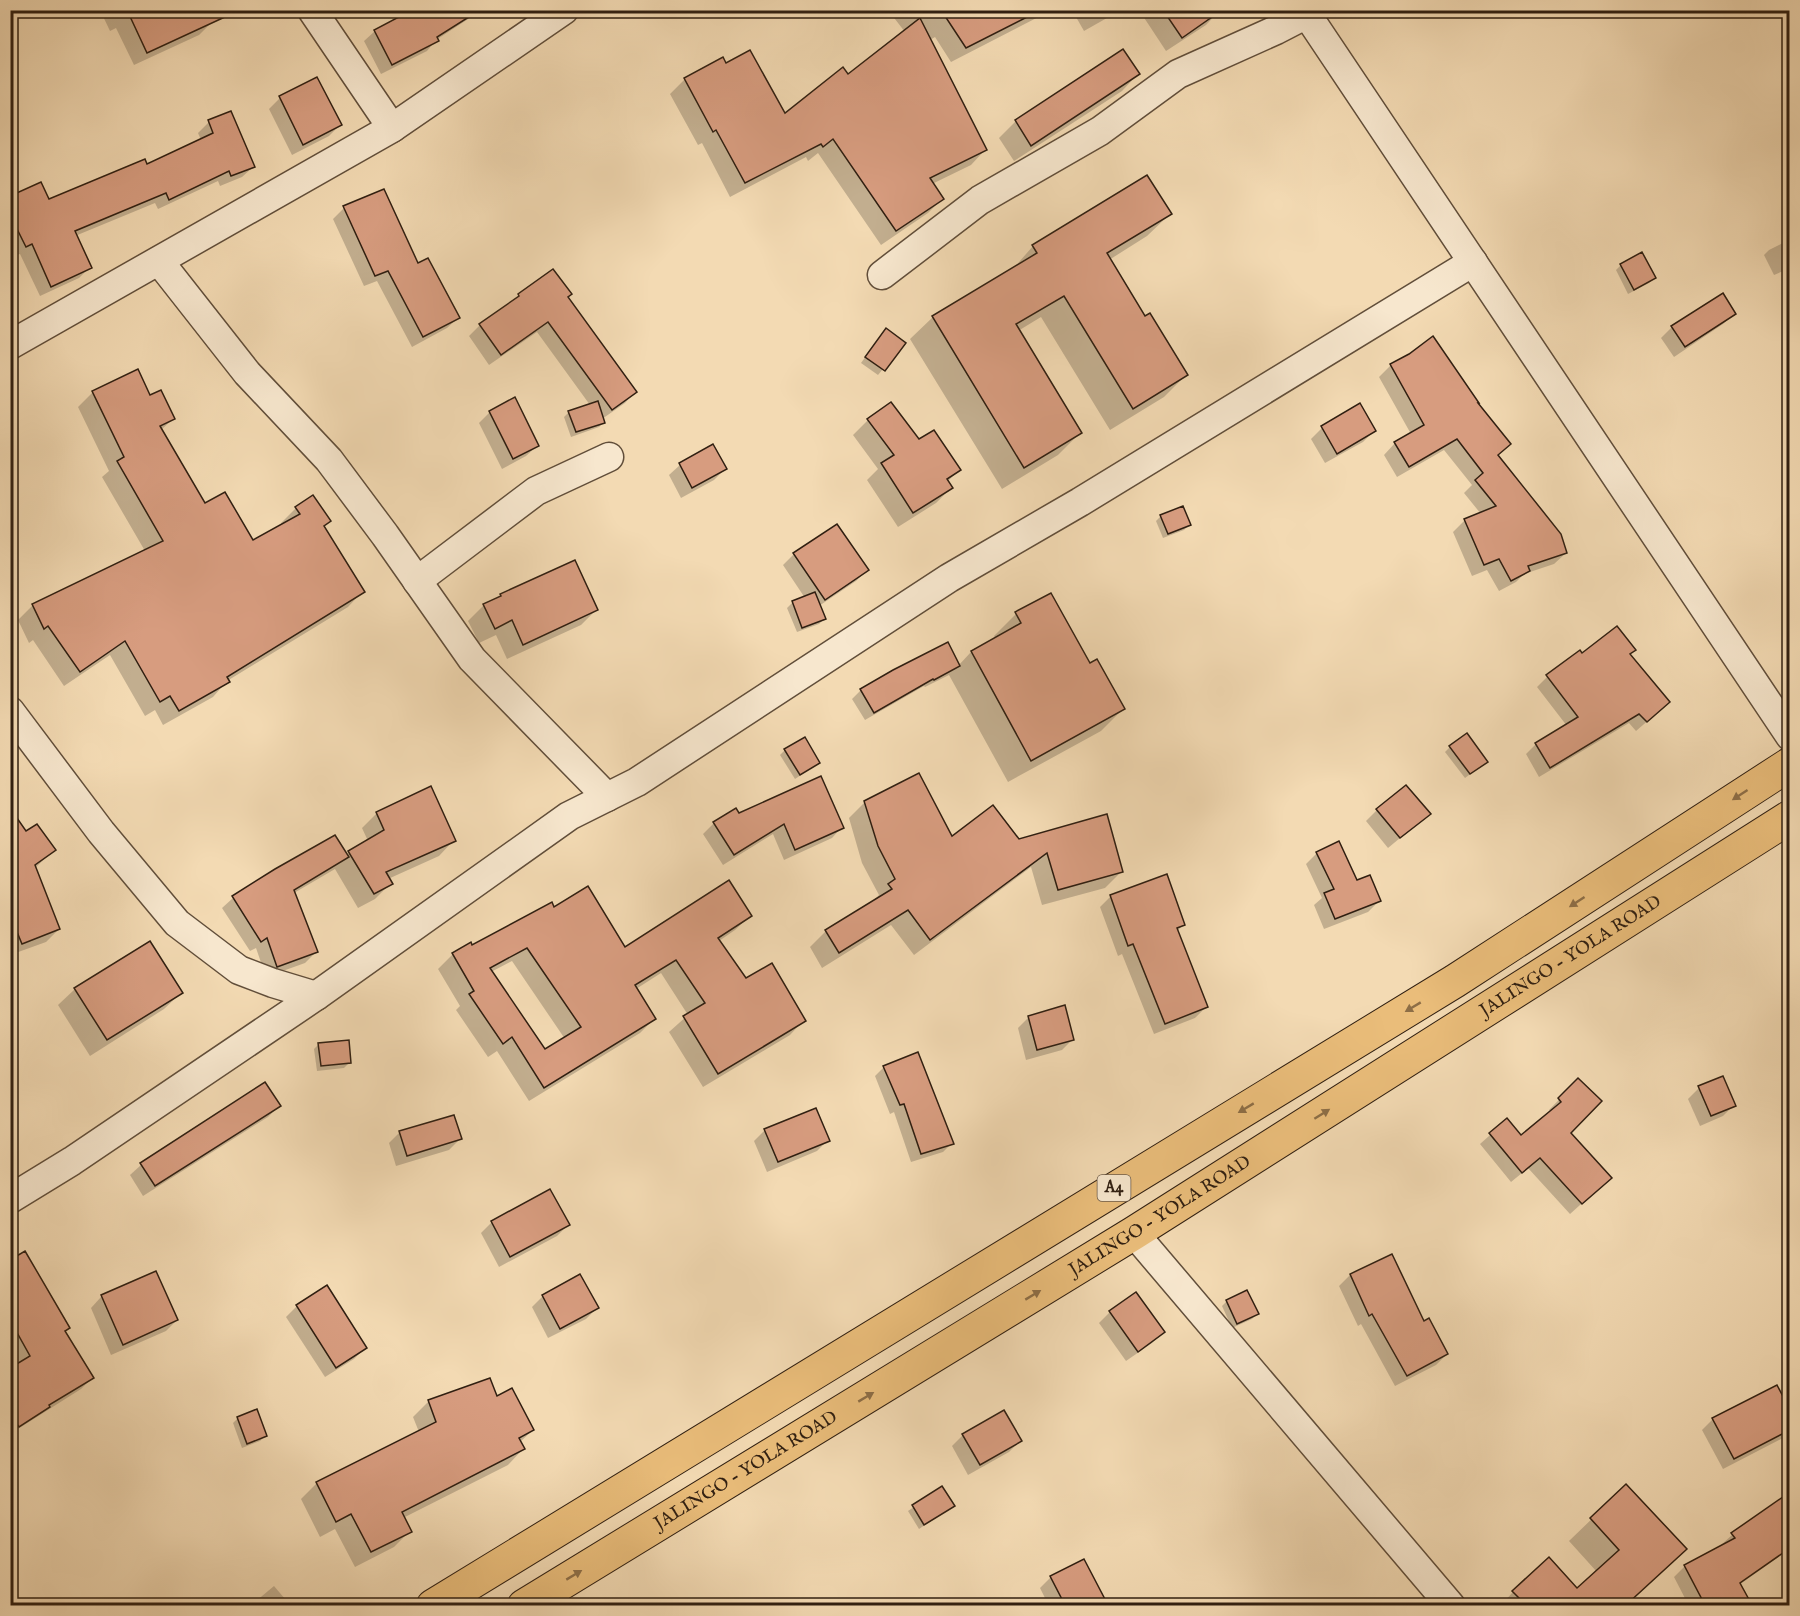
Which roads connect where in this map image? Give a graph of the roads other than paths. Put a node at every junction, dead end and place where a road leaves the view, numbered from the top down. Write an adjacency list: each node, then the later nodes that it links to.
1 (312, 10): 4 (street)
2 (564, 10): 4 (street)
3 (1305, 12): 6 (street); 7 (street)
4 (392, 128): 5 (street)
5 (159, 261): 8 (street); 10 (street)
6 (1473, 262): 12 (street); 14 (street)
7 (882, 275)
8 (10, 345)
9 (609, 457): 10 (street)
10 (417, 581): 14 (street)
11 (10, 711): 16 (street)
12 (1790, 735)
13 (1790, 764): 19 (highway, A4, one-way to 19)
14 (607, 796): 16 (street)
15 (1790, 817): 18 (highway, JALINGO - YOLA ROAD, one-way to 15)
16 (316, 996): 17 (street)
17 (10, 1199)
18 (1134, 1233): 20 (highway, JALINGO - YOLA ROAD, one-way to 18); 21 (street)
19 (433, 1605)
20 (524, 1605)
21 (1451, 1605)

